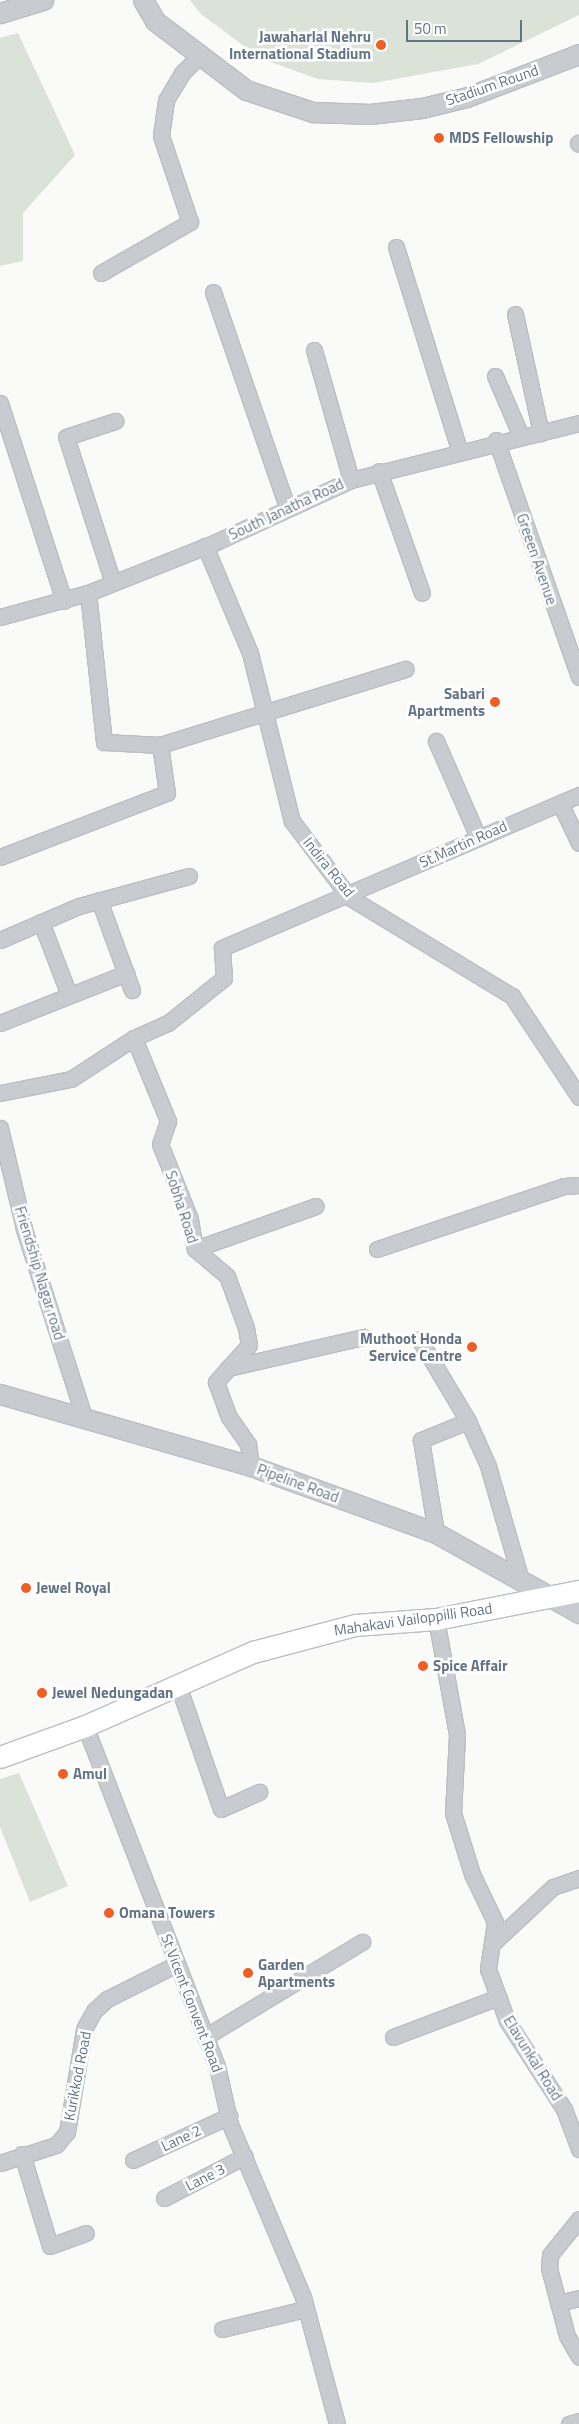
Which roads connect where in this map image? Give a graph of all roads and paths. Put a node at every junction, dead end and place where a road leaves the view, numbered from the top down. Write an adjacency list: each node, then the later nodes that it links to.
1 (43, 0): 3 (street)
2 (143, 0): 5 (street, Stadium Round)
3 (0, 13)
4 (579, 54): 5 (street, Stadium Round)
5 (200, 55): 7 (street)
6 (396, 247): 18 (street)
7 (101, 273)
8 (213, 292): 21 (street)
9 (516, 314): 15 (street)
10 (314, 350): 20 (street)
11 (495, 376): 16 (street)
12 (0, 403): 26 (street)
13 (115, 421): 23 (street)
14 (579, 423): 15 (street, South Janatha Road)
15 (541, 432): 16 (street, South Janatha Road)
16 (521, 436): 17 (street, South Janatha Road)
17 (496, 440): 18 (street, South Janatha Road); 29 (street, Greeen Avenue)
18 (460, 452): 19 (street, South Janatha Road)
19 (380, 471): 20 (street, South Janatha Road); 25 (street)
20 (351, 480): 21 (street, South Janatha Road)
21 (287, 507): 22 (street, South Janatha Road)
22 (205, 546): 23 (street, South Janatha Road); 30 (street, Indira Road)
23 (113, 583): 24 (street, South Janatha Road)
24 (88, 593): 26 (street, South Janatha Road); 32 (street)
25 (422, 593)
26 (64, 601): 27 (street, South Janatha Road)
27 (0, 617)
28 (405, 669): 30 (street)
29 (579, 677)
30 (265, 713): 32 (street); 39 (street, Indira Road)
31 (436, 741): 35 (street)
32 (160, 745): 37 (street)
33 (579, 795): 34 (street, St.Martin Road)
34 (560, 803): 35 (street, St.Martin Road); 36 (street)
35 (477, 835): 39 (street, St.Martin Road)
36 (579, 843)
37 (0, 857)
38 (189, 876): 40 (street)
39 (349, 897): 47 (street, St.Martin Road); 49 (street, Indira Road)
40 (99, 900): 41 (street); 43 (street)
41 (41, 922): 42 (street); 45 (street)
42 (0, 940)
43 (126, 973): 44 (street); 45 (street)
44 (132, 990)
45 (69, 996): 46 (street)
46 (0, 1022)
47 (134, 1038): 48 (street); 53 (street, Sobha Road)
48 (0, 1093)
49 (579, 1097)
50 (0, 1130): 59 (street, Friendship Nagar road)
51 (579, 1185): 54 (street)
52 (316, 1206): 53 (street)
53 (195, 1248): 57 (street, Sobha Road)
54 (377, 1249)
55 (363, 1338): 57 (street)
56 (419, 1339): 60 (street)
57 (228, 1368): 61 (street, Sobha Road)
58 (0, 1394): 59 (street, Pipeline Road)
59 (84, 1417): 61 (street, Pipeline Road)
60 (468, 1421): 62 (street); 63 (street)
61 (251, 1466): 62 (street, Pipeline Road)
62 (436, 1533): 63 (street, Pipeline Road)
63 (521, 1580): 65 (street, Pipeline Road)
64 (579, 1591): 65 (main road, Mahakavi Vailoppilli Road)
65 (548, 1599): 66 (street, Pipeline Road); 67 (main road, Mahakavi Vailoppilli Road)
66 (579, 1612)
67 (436, 1619): 68 (main road, Mahakavi Vailoppilli Road); 73 (street, Elavunkal Road)
68 (178, 1685): 69 (main road, Mahakavi Vailoppilli Road); 71 (street)
69 (85, 1726): 70 (main road, Mahakavi Vailoppilli Road); 75 (street, St Vicent Convent Road)
70 (1, 1755)
71 (259, 1792)
72 (579, 1878): 73 (street)
73 (494, 1941): 76 (street, Elavunkal Road)
74 (362, 1942): 78 (street)
75 (177, 1964): 78 (street, St Vicent Convent Road); 81 (street, Kurikkod Road)
76 (499, 1998): 77 (street); 80 (street, Elavunkal Road)
77 (393, 2036)
78 (205, 2037): 79 (street, St Vicent Convent Road)
79 (229, 2116): 82 (street, St Vicent Convent Road); 83 (street, Lane 2)
80 (579, 2149)
81 (22, 2154): 84 (street, Kurikkod Road); 87 (street)
82 (245, 2156): 85 (street, Lane 3); 90 (street, St Vicent Convent Road)
83 (133, 2160)
84 (0, 2163)
85 (164, 2198)
86 (579, 2219): 89 (street)
87 (86, 2233)
88 (579, 2298): 89 (street)
89 (558, 2303): 92 (street)
90 (305, 2309): 91 (street); 94 (street, St Vicent Convent Road)
91 (222, 2329)
92 (579, 2357)
93 (579, 2422): 95 (street)
94 (337, 2424)
95 (569, 2424)

